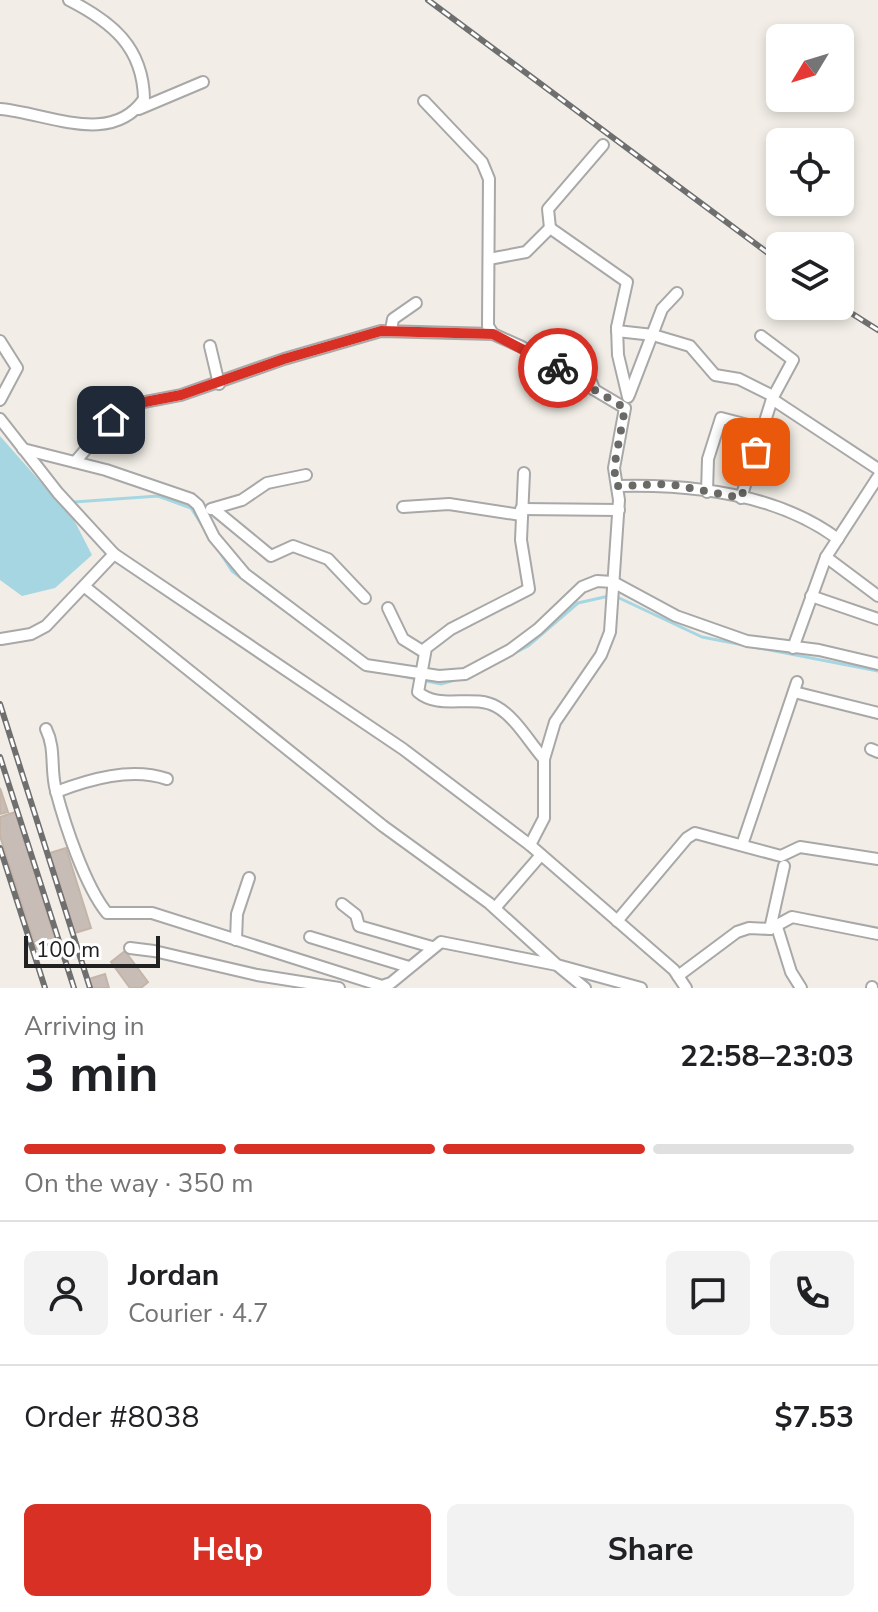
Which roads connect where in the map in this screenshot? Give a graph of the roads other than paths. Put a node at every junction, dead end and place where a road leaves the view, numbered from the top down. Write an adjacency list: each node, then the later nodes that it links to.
1 (69, 0): 5 (street)
2 (203, 82): 5 (street)
3 (424, 101): 8 (street)
4 (0, 109): 5 (street)
5 (137, 110)
6 (603, 145): 7 (street)
7 (550, 228): 8 (street); 12 (street)
8 (489, 259): 13 (street)
9 (677, 293): 14 (street)
10 (416, 303): 11 (street)
11 (391, 330): 13 (street); 19 (street)
12 (617, 331): 14 (street); 23 (street)
13 (493, 334): 20 (street)
14 (653, 335): 21 (street); 23 (street)
15 (761, 336): 21 (street)
16 (548, 338): 20 (street)
17 (0, 341): 22 (street)
18 (210, 346): 19 (street)
19 (219, 384): 27 (street)
20 (594, 389): 23 (street)
21 (773, 397): 25 (street); 28 (street)
22 (0, 400)
23 (626, 402): 32 (street)
24 (0, 419): 26 (street)
25 (763, 429): 33 (street); 34 (street)
26 (23, 449): 27 (street); 41 (street)
27 (75, 462): 35 (street)
28 (878, 469)
29 (524, 473): 39 (street)
30 (306, 475): 37 (street)
31 (878, 477): 40 (street)
32 (617, 486): 33 (street); 38 (street)
33 (707, 492): 34 (street)
34 (741, 498): 40 (street)
35 (198, 505): 37 (street); 54 (street)
36 (403, 507): 39 (street)
37 (215, 510): 47 (street)
38 (619, 510): 39 (street); 43 (street)
39 (521, 512): 52 (street)
40 (838, 539): 42 (street)
41 (114, 554): 44 (street); 60 (street)
42 (826, 557): 45 (street); 46 (street)
43 (613, 586): 51 (street); 54 (street); 57 (street)
44 (85, 587): 50 (street); 67 (street)
45 (811, 596): 49 (street); 51 (street)
46 (878, 596)
47 (365, 598)
48 (388, 608): 52 (street)
49 (878, 619)
50 (1, 639)
51 (793, 648): 53 (street)
52 (424, 652): 54 (street)
53 (878, 664)
54 (419, 679): 57 (street)
55 (878, 713): 61 (street)
56 (46, 729): 59 (street)
57 (544, 759): 60 (street)
58 (167, 779): 59 (street)
59 (56, 792): 72 (street)
60 (530, 845): 62 (street)
61 (742, 845): 63 (street); 68 (street)
62 (541, 855): 67 (street); 68 (street)
63 (878, 859)
64 (784, 866): 69 (street)
65 (249, 878): 72 (street)
66 (342, 904): 73 (street)
67 (495, 908): 75 (street)
68 (617, 921): 77 (street)
69 (774, 928): 70 (street); 77 (street); 82 (street)
70 (878, 934)
71 (310, 937): 76 (street)
72 (236, 940): 76 (street)
73 (432, 947): 75 (street); 76 (street)
74 (130, 948): 78 (street)
75 (557, 965): 79 (street); 80 (street)
76 (409, 967)
77 (678, 976): 81 (street)
78 (339, 988)
79 (585, 988)
80 (641, 988)
81 (686, 988)
82 (801, 988)

